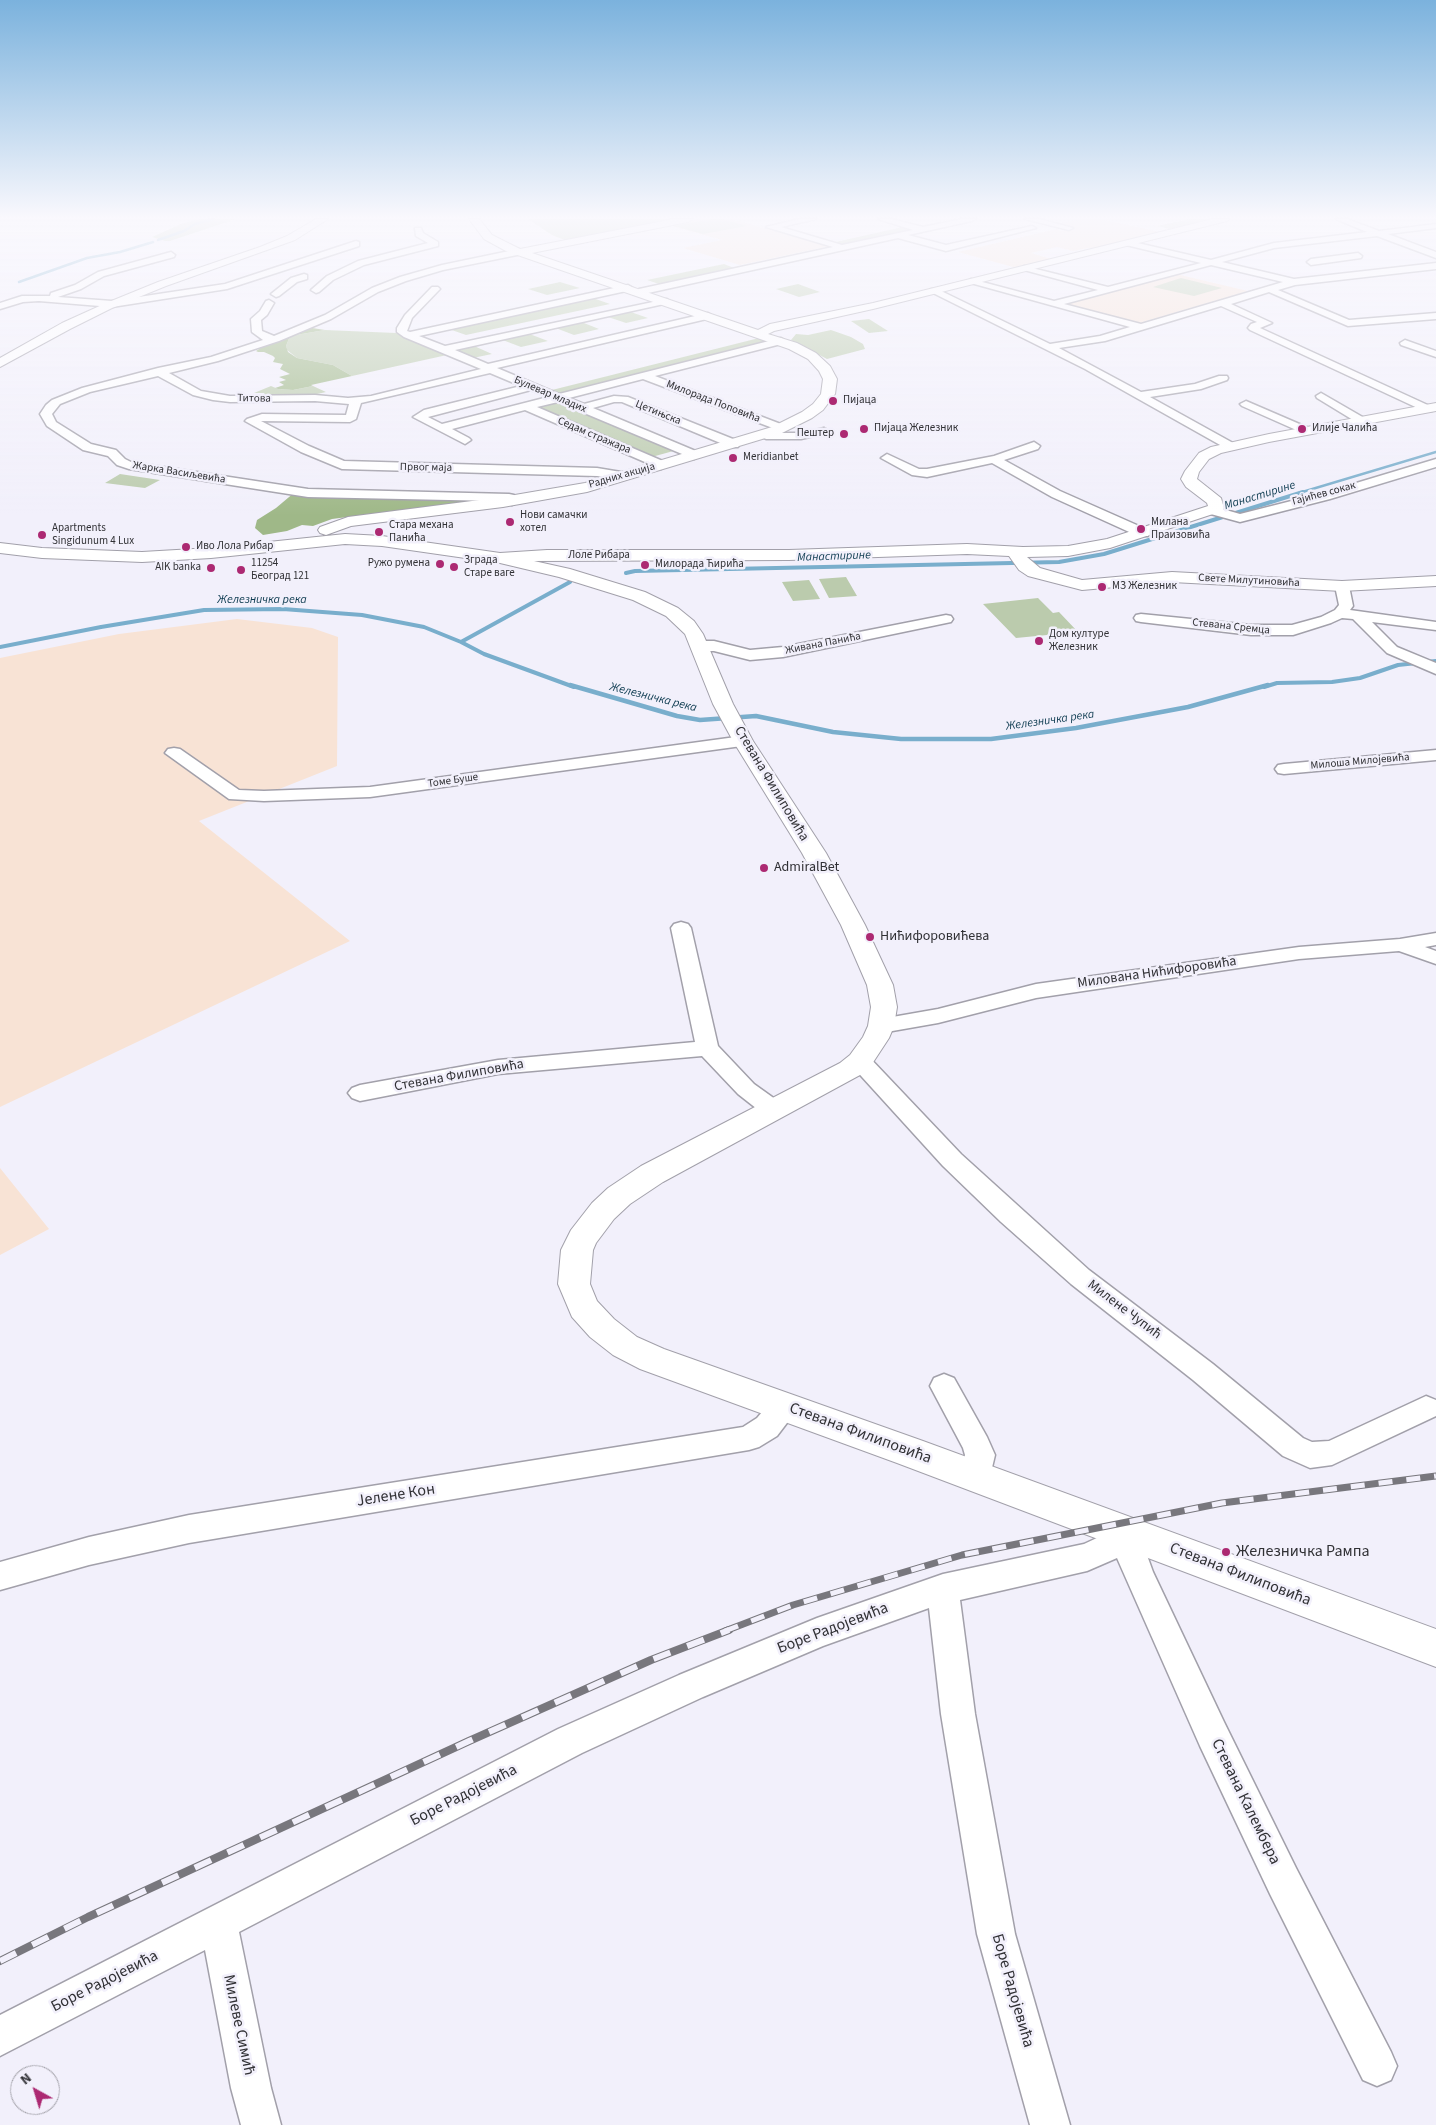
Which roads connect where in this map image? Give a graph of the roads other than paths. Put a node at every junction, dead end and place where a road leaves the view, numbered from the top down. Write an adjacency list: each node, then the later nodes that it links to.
1 (82, 318): 27 (main road)
2 (257, 318): 22 (street)
3 (325, 318): 22 (street, Жарка Васиљевића)
4 (407, 318): 20 (street)
5 (492, 318): 20 (street)
6 (584, 318): 25 (street)
7 (700, 318): 28 (street, Титова)
8 (716, 318): 21 (main road, Радних акција)
9 (719, 318): 17 (main road, Радних акција)
10 (827, 318): 18 (main road); 21 (main road)
11 (990, 318): 24 (street)
12 (1107, 318): 19 (street)
13 (1170, 318): 19 (street)
14 (1258, 318): 40 (street)
15 (1335, 318): 16 (street)
16 (1411, 318)
17 (738, 322): 18 (main road); 21 (main road, Радних акција)
18 (793, 324): 21 (main road)
19 (1141, 327): 24 (street)
20 (408, 335): 25 (street, Булевар младих)
21 (772, 336): 30 (street); 32 (street); 44 (main road, Радних акција)
22 (275, 339): 29 (street, Жарка Васиљевића)
23 (1405, 343): 26 (street)
24 (1049, 347): 33 (street)
25 (443, 350): 28 (street, Булевар младих)
26 (1436, 360)
27 (0, 363)
28 (487, 369): 32 (street, Булевар младих); 36 (street, Титова)
29 (158, 371): 36 (street, Титова); 58 (street, Жарка Васиљевића)
30 (644, 376): 35 (street); 44 (street, Милорада Поповића)
31 (1223, 378): 33 (street)
32 (536, 389): 35 (street, Булевар младих); 43 (street)
33 (1141, 395): 51 (street)
34 (1321, 396): 42 (street)
35 (558, 398): 38 (street); 39 (street, Булевар младих)
36 (356, 401): 41 (street, Титова)
37 (1246, 404): 46 (street)
38 (526, 406): 43 (street); 56 (street, Седам стражара)
39 (580, 408): 49 (street, Цетињска); 52 (street, Булевар младих)
40 (1432, 408): 42 (main road)
41 (262, 417): 57 (street, Првог маја)
42 (1362, 421): 46 (main road)
43 (440, 428): 48 (street)
44 (782, 428): 47 (main road, Радних акција)
45 (824, 431): 47 (street)
46 (1307, 431): 51 (main road)
47 (762, 435): 49 (main road, Радних акција)
48 (465, 440)
49 (734, 444): 52 (main road, Радних акција)
50 (1034, 446): 54 (street)
51 (1229, 446): 59 (main road)
52 (694, 455): 56 (main road, Радних акција)
53 (887, 458): 54 (street)
54 (992, 459): 61 (street)
55 (1436, 463): 59 (street, Гајићев сокак)
56 (661, 465): 57 (main road, Радних акција)
57 (623, 476): 58 (main road, Радних акција)
58 (512, 501): 60 (main road, Радних акција)
59 (1216, 511): 61 (main road)
60 (372, 519): 62 (main road, Лоле Рибара)
61 (1143, 533): 65 (main road)
62 (336, 536): 63 (main road, Лоле Рибара); 64 (main road, Лоле Рибара)
63 (0, 548)
64 (500, 558): 65 (main road, Лоле Рибара); 73 (main road, Стевана Филиповића)
65 (1020, 559): 67 (main road, Свете Милутиновића)
66 (1436, 581): 67 (main road, Свете Милутиновића)
67 (1342, 586): 68 (street)
68 (1340, 613): 69 (street); 70 (street, Стевана Сремца)
69 (1358, 617): 72 (street); 74 (street)
70 (1141, 618)
71 (946, 619): 73 (street, Живана Панића)
72 (1436, 626)
73 (699, 646): 75 (main road, Стевана Филиповића)
74 (1434, 668)
75 (740, 735): 76 (street, Томе Буше); 83 (main road, Стевана Филиповића)
76 (174, 753)
77 (1436, 755): 78 (street, Милоша Милојевића)
78 (1284, 769)
79 (681, 928): 84 (street)
80 (1436, 939): 81 (street, Милована Нићифоровића)
81 (1400, 945): 82 (street); 83 (street, Милована Нићифоровића)
82 (1436, 958)
83 (881, 1026): 85 (main road, Стевана Филиповића)
84 (707, 1048): 86 (street, Стевана Филиповића); 87 (street)
85 (860, 1061): 87 (main road, Стевана Филиповића); 90 (street, Милене Чупић)
86 (360, 1093)
87 (774, 1110): 89 (main road, Стевана Филиповића)
88 (944, 1386): 91 (street)
89 (783, 1407): 91 (main road, Стевана Филиповића); 93 (street, Јелене Кон)
90 (1426, 1408)
91 (975, 1476): 92 (main road, Стевана Филиповића)
92 (1124, 1532): 94 (street, Боре Радојевића); 95 (main road, Стевана Филиповића); 98 (street, Стевана Калембера)
93 (0, 1576)
94 (944, 1589): 96 (street, Боре Радојевића); 100 (street, Боре Радојевића)
95 (1436, 1648)
96 (218, 1923): 97 (street, Боре Радојевића); 99 (street, Милеве Симић)
97 (0, 2036)
98 (1377, 2066)
99 (261, 2125)
100 (1050, 2125)

